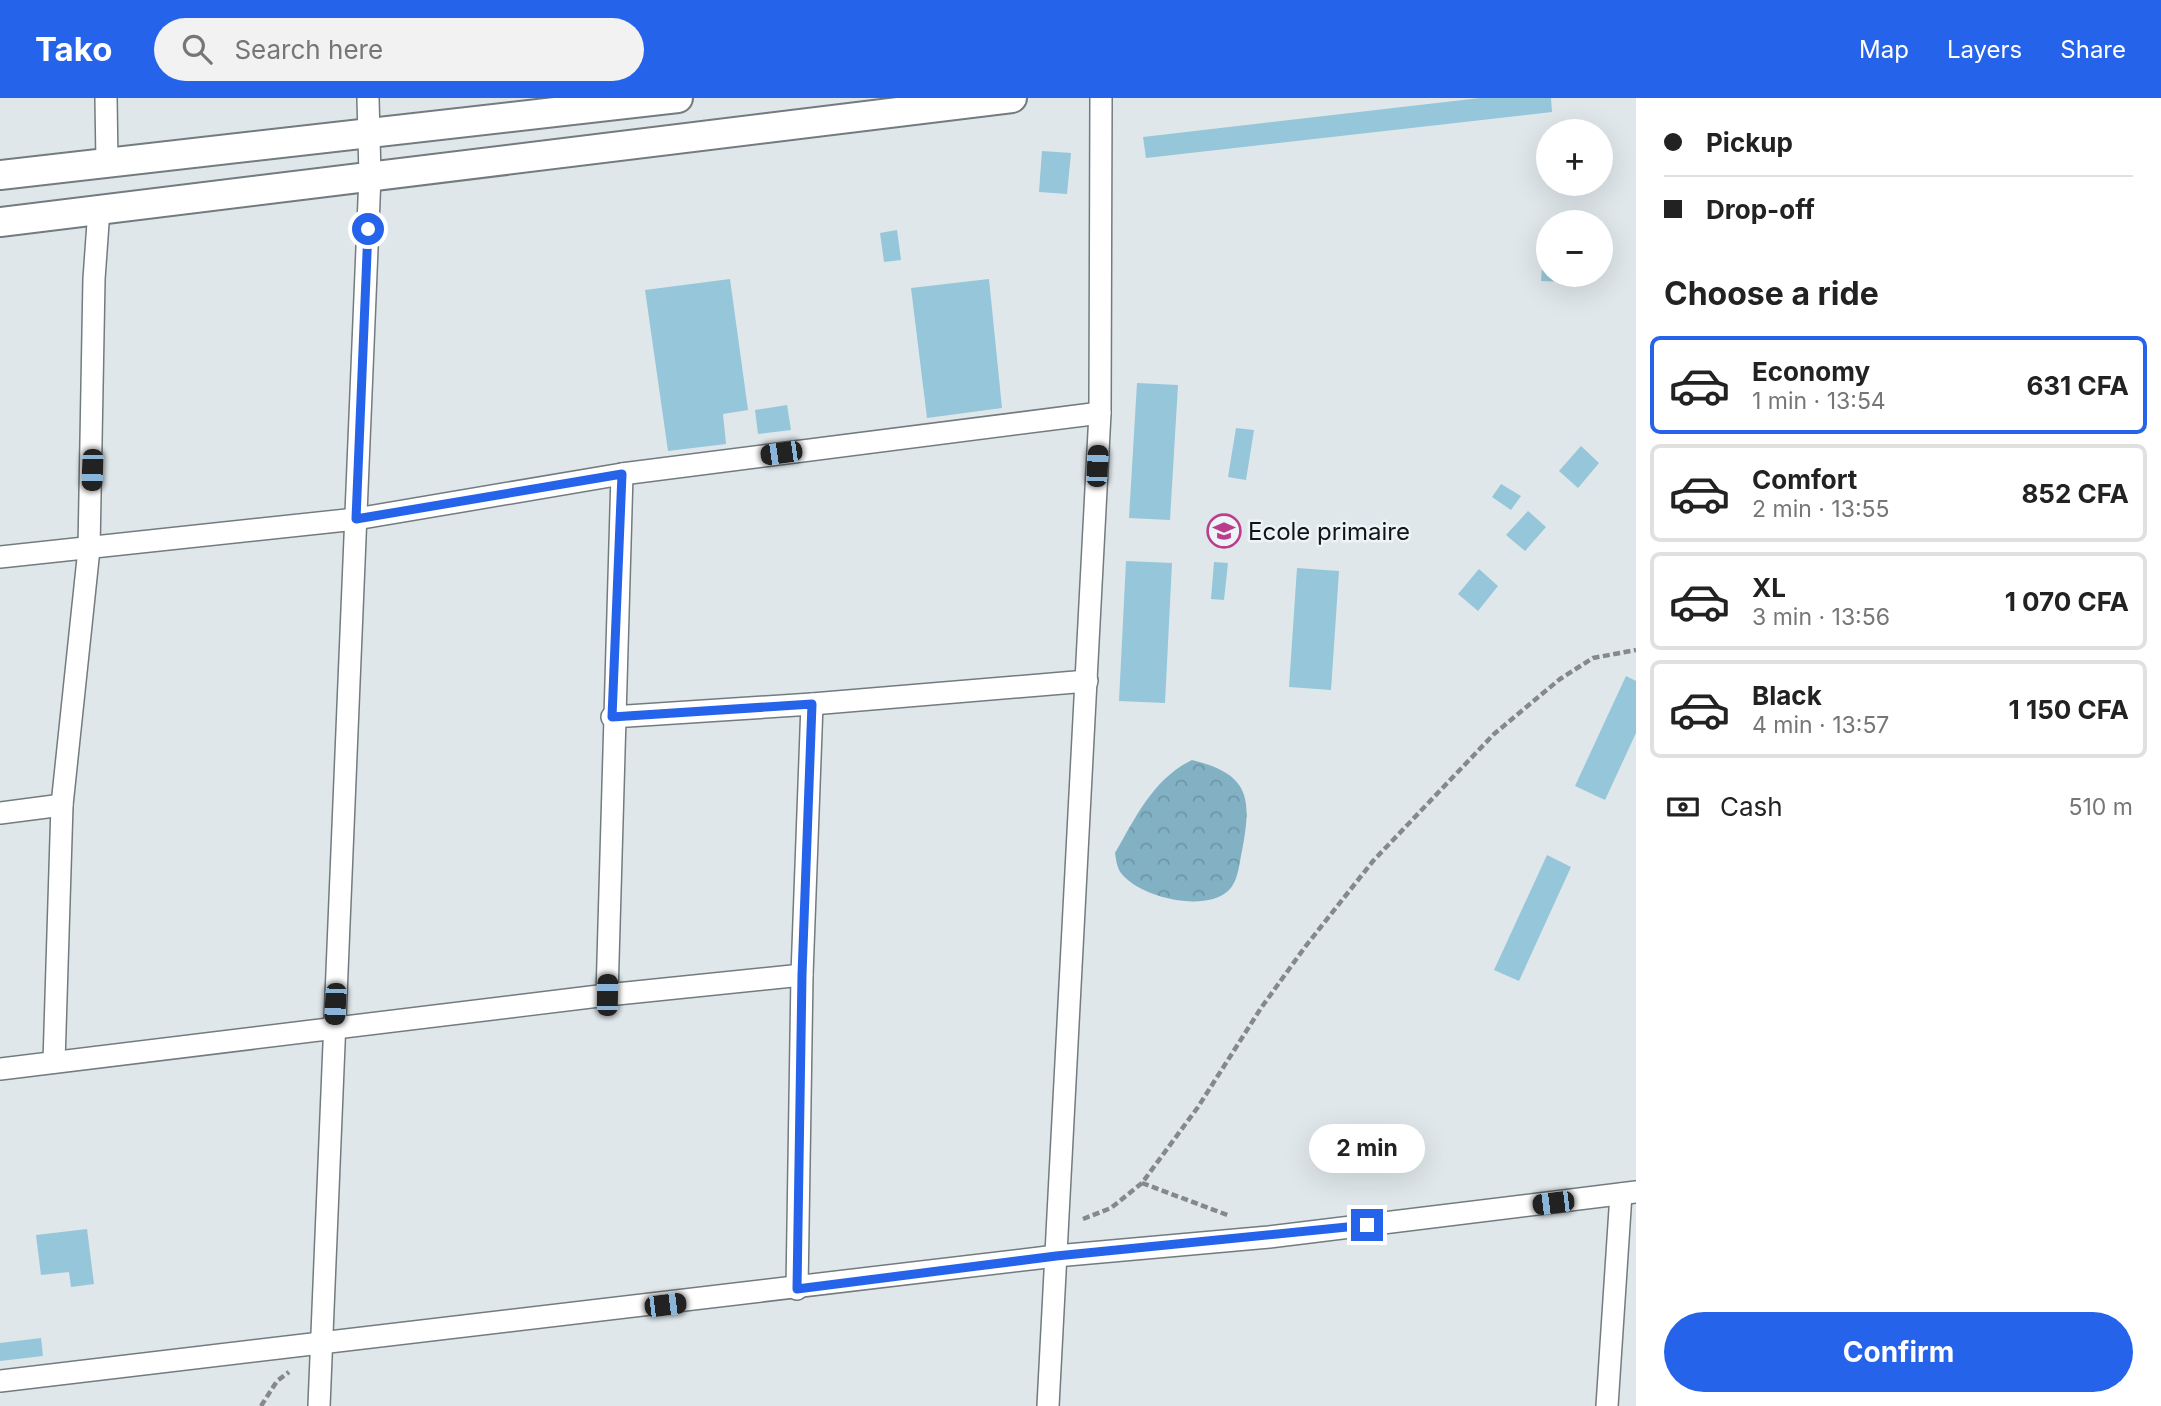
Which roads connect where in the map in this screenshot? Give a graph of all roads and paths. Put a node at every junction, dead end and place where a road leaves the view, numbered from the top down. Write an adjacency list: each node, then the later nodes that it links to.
1 (106, 98): 7 (street)
2 (368, 98): 6 (street)
3 (678, 98): 6 (street)
4 (1012, 98): 9 (street)
5 (1101, 98): 12 (street)
6 (368, 134): 7 (street); 9 (street)
7 (107, 162): 8 (street)
8 (0, 175)
9 (370, 176): 10 (street); 14 (street)
10 (99, 209): 11 (street); 15 (street)
11 (0, 222)
12 (1100, 413): 13 (street); 18 (street)
13 (622, 474): 14 (street); 20 (street)
14 (356, 519): 15 (street); 25 (street)
15 (89, 549): 16 (street); 21 (street)
16 (0, 557)
17 (1636, 650): 28 (path)
18 (1087, 681): 19 (street); 30 (street)
19 (812, 704): 20 (street); 23 (street)
20 (612, 717): 24 (street)
21 (62, 805): 22 (street); 26 (street)
22 (0, 813)
23 (802, 975): 24 (street); 33 (street)
24 (607, 995): 25 (street)
25 (334, 1031): 26 (street); 34 (street)
26 (54, 1062): 27 (street)
27 (0, 1069)
28 (1143, 1183): 30 (path); 31 (path)
29 (1628, 1193): 31 (street); 38 (street)
30 (1057, 1230): 32 (street)
31 (1269, 1237): 32 (street)
32 (1056, 1256): 33 (street); 37 (street)
33 (797, 1289): 34 (street)
34 (322, 1345): 35 (street); 36 (street)
35 (0, 1381)
36 (319, 1406)
37 (1048, 1406)
38 (1607, 1406)

